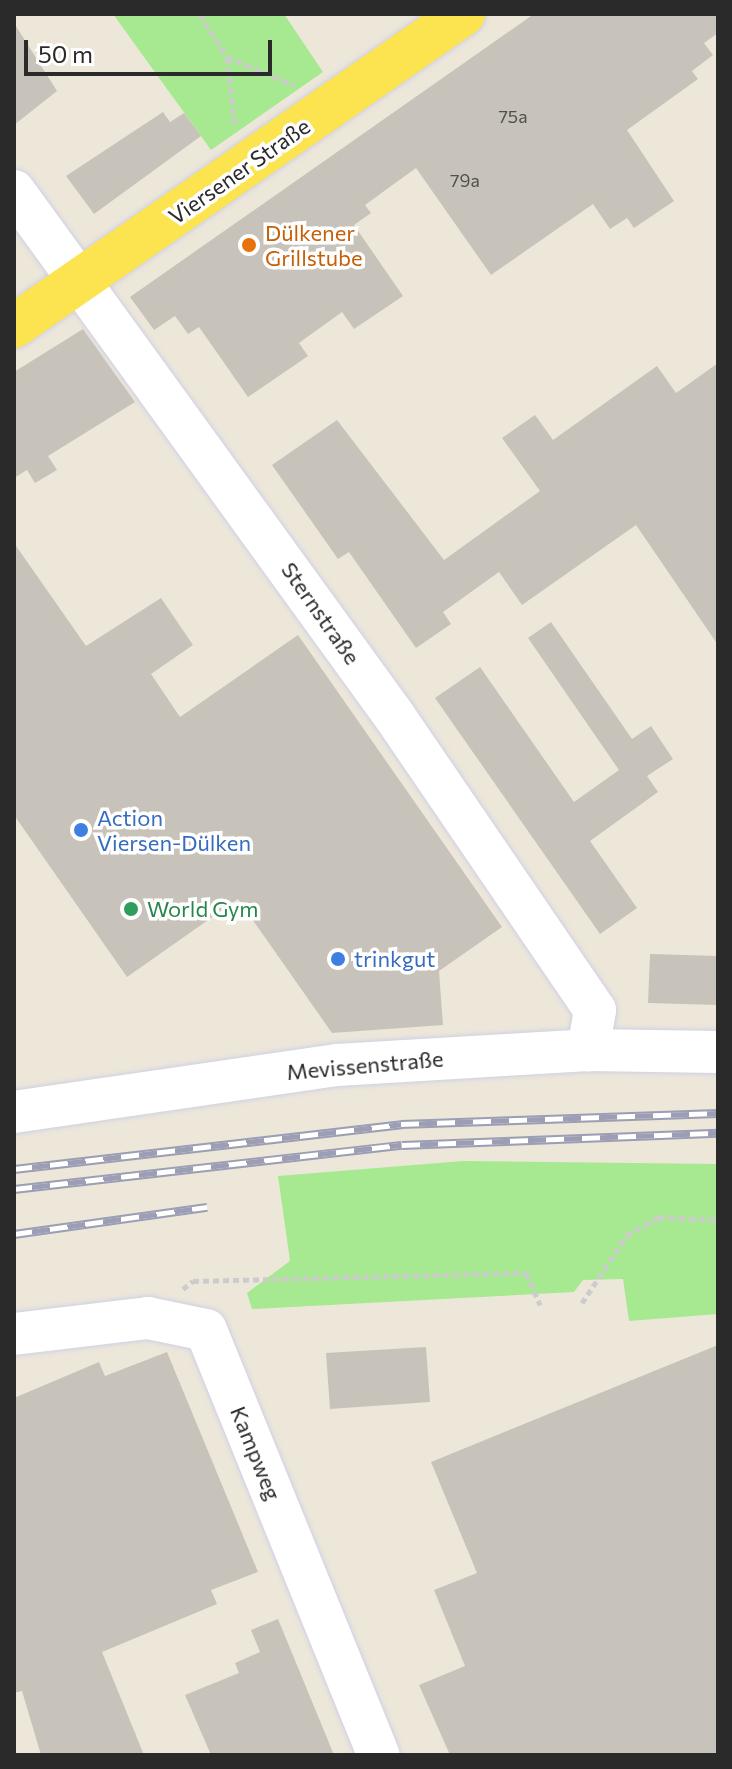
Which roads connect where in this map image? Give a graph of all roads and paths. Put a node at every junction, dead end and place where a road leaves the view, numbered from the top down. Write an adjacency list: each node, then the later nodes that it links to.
1 (200, 14): 3 (path)
2 (463, 14): 4 (main road, Viersener Straße)
3 (227, 57): 4 (path); 5 (path)
4 (327, 110): 5 (main road, Viersener Straße)
5 (253, 160): 7 (main road, Viersener Straße)
6 (14, 191): 7 (street, Sternstraße)
7 (84, 280): 8 (main road, Viersener Straße); 9 (street, Sternstraße)
8 (14, 326)
9 (588, 1050): 10 (street, Mevissenstraße); 11 (street, Mevissenstraße)
10 (718, 1052)
11 (14, 1112)
12 (718, 1220): 13 (path)
13 (582, 1303)
14 (540, 1305): 15 (path)
15 (148, 1318): 16 (street, Kampweg); 17 (street, Kampweg)
16 (14, 1334)
17 (379, 1755)

